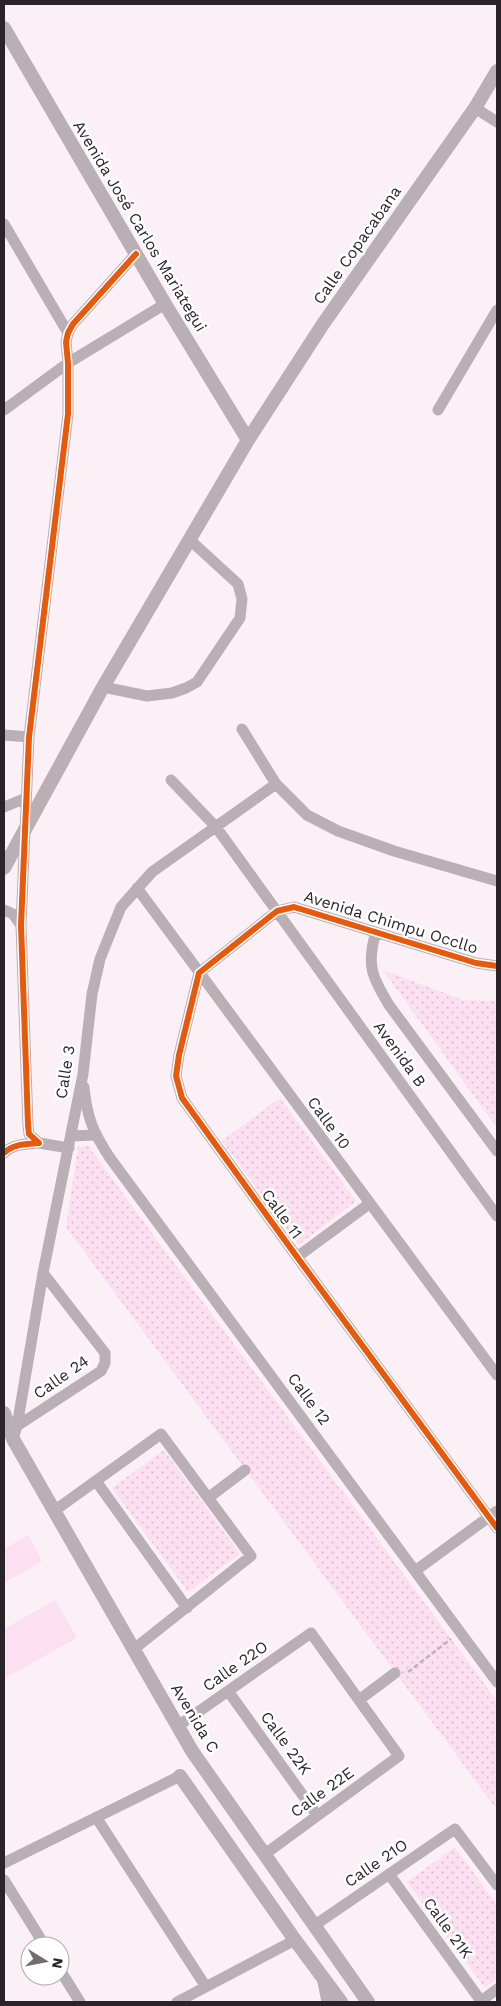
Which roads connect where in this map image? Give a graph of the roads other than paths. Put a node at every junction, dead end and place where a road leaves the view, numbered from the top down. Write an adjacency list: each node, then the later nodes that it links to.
1 (4, 28): 6 (street, Avenida José Carlos Mariategui)
2 (497, 71): 3 (street, Calle Copacabana)
3 (475, 108): 4 (street); 14 (street, Calle Copacabana)
4 (497, 122)
5 (4, 224): 10 (street)
6 (136, 254): 7 (street, Avenida José Carlos Mariategui); 10 (street)
7 (165, 304): 11 (street); 14 (street, Avenida José Carlos Mariategui)
8 (497, 310): 9 (street)
9 (493, 327): 13 (street)
10 (68, 333): 11 (street)
11 (68, 363): 12 (street); 19 (street)
12 (4, 410)
13 (438, 410)
14 (248, 440): 15 (street, Calle Copacabana)
15 (190, 540): 16 (street, Calle Copacabana); 16 (street)
16 (103, 687): 25 (street, Calle Copacabana)
17 (242, 730): 21 (street)
18 (4, 735): 19 (street)
19 (29, 738): 22 (street)
20 (171, 780): 24 (street)
21 (276, 784): 24 (street, Calle 3); 27 (street)
22 (26, 798): 23 (street); 25 (street)
23 (4, 807)
24 (216, 827): 28 (street, Calle 3); 30 (street)
25 (24, 834): 26 (street, Calle Copacabana); 31 (street)
26 (4, 868)
27 (497, 881)
28 (137, 888): 34 (street, Calle 10); 35 (street, Calle 3)
29 (4, 910): 31 (street)
30 (277, 911): 32 (street, Avenida Chimpu Occllo); 34 (street); 42 (street, Avenida B)
31 (21, 925): 38 (street)
32 (376, 932): 33 (street, Avenida Chimpu Occllo); 39 (street, Avenida B)
33 (497, 966)
34 (199, 973): 41 (street, Calle 10); 43 (street, Calle 11)
35 (83, 1074): 36 (street, Calle 12); 37 (street, Calle 3)
36 (95, 1135): 37 (street); 54 (street, Calle 12)
37 (70, 1142): 38 (street); 44 (street, Calle 3)
38 (39, 1144): 40 (street)
39 (497, 1151)
40 (4, 1153)
41 (369, 1204): 43 (street); 45 (street, Calle 10)
42 (497, 1216)
43 (297, 1257): 52 (street, Calle 11)
44 (43, 1273): 47 (street, Calle 3); 47 (street, Calle 24)
45 (497, 1375)
46 (4, 1413): 47 (street, Avenida C)
47 (11, 1436): 51 (street, Avenida C)
48 (246, 1470): 50 (street)
49 (96, 1481): 50 (street); 51 (street); 55 (street)
50 (208, 1498): 55 (street)
51 (54, 1511): 56 (street, Avenida C)
52 (493, 1514): 53 (street, Calle 11); 54 (street)
53 (497, 1528)
54 (415, 1571): 58 (street, Calle 12)
55 (187, 1608): 56 (street)
56 (134, 1649): 61 (street, Avenida C)
57 (401, 1673): 60 (street)
58 (497, 1682)
59 (228, 1691): 60 (street, Calle 22O); 61 (street, Calle 22O); 63 (street, Calle 22K)
60 (359, 1700): 63 (street, Calle 22E)
61 (178, 1726): 65 (street, Avenida C)
62 (180, 1776): 64 (street); 72 (street)
63 (317, 1815): 65 (street, Calle 22E)
64 (96, 1817): 66 (street); 75 (street)
65 (266, 1854): 70 (street, Avenida C)
66 (4, 1863)
67 (389, 1874): 69 (street, Calle 21O); 70 (street, Calle 21O); 82 (street, Calle 21K)
68 (4, 1880): 71 (street)
69 (497, 1885)
70 (315, 1925): 77 (street, Avenida C)
71 (39, 1936)
72 (295, 1940): 73 (street); 75 (street)
73 (321, 1976): 80 (street); 81 (street)
74 (70, 1986): 78 (street)
75 (206, 1987): 79 (street)
76 (497, 1990): 82 (street)
77 (365, 2000)
78 (80, 2002)
79 (177, 2002)
80 (327, 2002)
81 (341, 2002)
82 (480, 2002)

